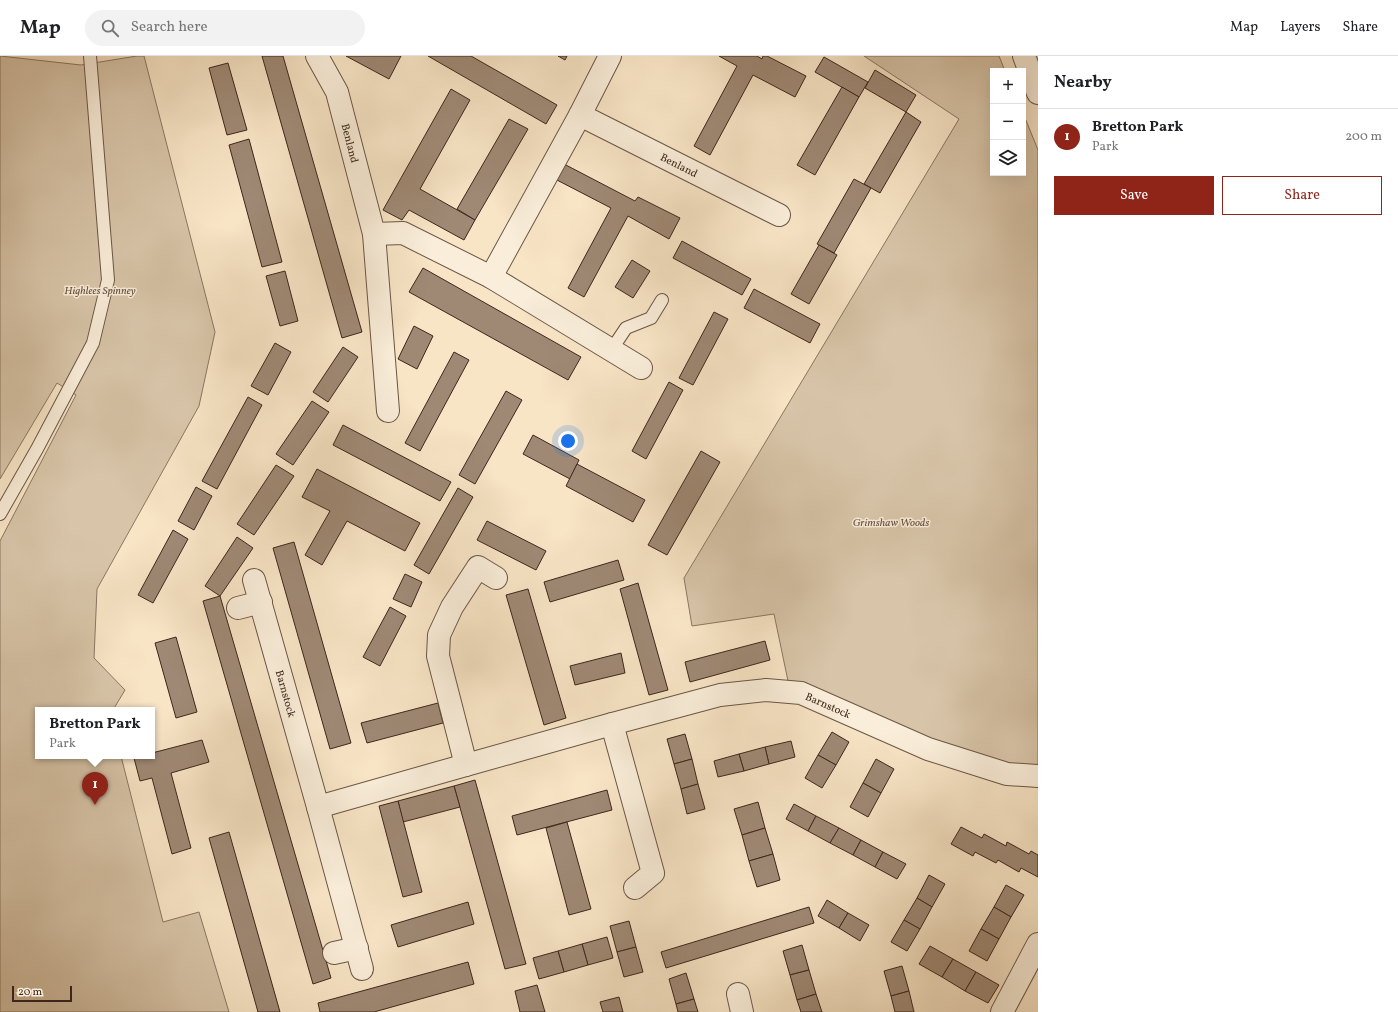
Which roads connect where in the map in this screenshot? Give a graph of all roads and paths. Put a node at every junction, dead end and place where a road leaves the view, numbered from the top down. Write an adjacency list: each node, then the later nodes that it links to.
1 (90, 56): 14 (lane)
2 (317, 56): 8 (street, Benland)
3 (610, 56): 6 (street)
4 (1024, 56): 5 (street)
5 (1038, 93)
6 (580, 116): 7 (street, Benland); 9 (street)
7 (779, 215)
8 (374, 234): 9 (street); 13 (street, Benland)
9 (491, 277): 11 (street)
10 (662, 300): 11 (lane)
11 (612, 349): 12 (street)
12 (641, 368)
13 (388, 412)
14 (0, 514)
15 (496, 578): 20 (street)
16 (254, 580): 17 (street, Barnstock)
17 (261, 602): 18 (street); 22 (street, Barnstock)
18 (238, 608)
19 (612, 724): 20 (street, Barnstock); 21 (street, Barnstock); 23 (street)
20 (466, 765): 22 (street, Barnstock)
21 (1038, 776)
22 (318, 807): 25 (street, Barnstock)
23 (635, 888)
24 (1038, 944): 28 (street)
25 (357, 948): 26 (street); 27 (street, Barnstock)
26 (334, 952)
27 (362, 969)
28 (1002, 1012)

